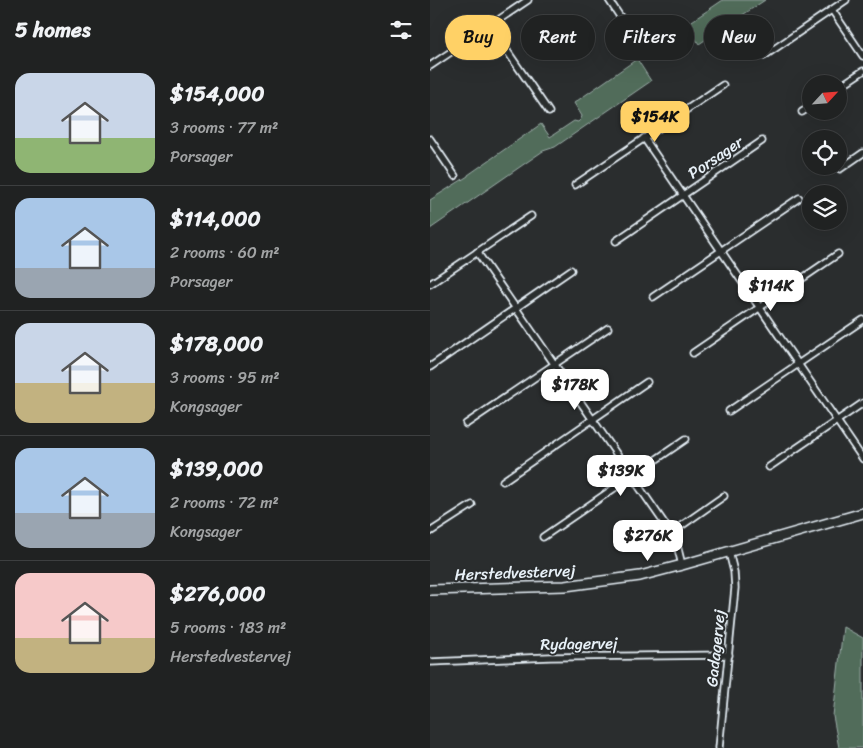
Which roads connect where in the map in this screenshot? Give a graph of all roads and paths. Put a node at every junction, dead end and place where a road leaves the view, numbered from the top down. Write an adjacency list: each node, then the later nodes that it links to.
1 (528, 0): 5 (street)
2 (609, 0): 6 (street)
3 (846, 0): 4 (street)
4 (832, 10): 7 (street); 9 (street)
5 (506, 15)
6 (619, 15)
7 (774, 49)
8 (445, 56): 11 (street)
9 (863, 56)
10 (511, 57): 15 (street)
11 (430, 66)
12 (863, 71): 13 (street)
13 (848, 82)
14 (723, 85): 16 (street)
15 (549, 112)
16 (644, 138): 22 (street); 23 (street, Porsager)
17 (430, 139): 21 (street)
18 (762, 141): 23 (street, Porsager)
19 (863, 153): 20 (street)
20 (847, 164)
21 (455, 176)
22 (575, 185)
23 (682, 195): 26 (street, Porsager); 27 (street, Porsager)
24 (798, 198): 27 (street)
25 (531, 216): 28 (street)
26 (616, 241)
27 (720, 251): 32 (street); 34 (street, Porsager)
28 (477, 252): 31 (street); 33 (street)
29 (838, 254): 34 (street)
30 (570, 270): 33 (street)
31 (430, 284)
32 (653, 297)
33 (516, 308): 38 (street); 40 (street)
34 (759, 308): 37 (street); 39 (street, Porsager)
35 (863, 320): 39 (street)
36 (608, 328): 38 (street)
37 (692, 353)
38 (555, 364): 44 (street); 46 (street)
39 (798, 364): 43 (street); 45 (street, Porsager)
40 (430, 367)
41 (647, 382): 44 (street)
42 (863, 403): 45 (street)
43 (730, 411)
44 (593, 420): 50 (street); 51 (street)
45 (836, 422): 48 (street, Porsager); 49 (street)
46 (466, 424)
47 (686, 439): 50 (street)
48 (863, 459)
49 (769, 467)
50 (633, 477): 56 (street); 57 (street)
51 (503, 481)
52 (724, 496): 56 (street)
53 (472, 505): 55 (street)
54 (863, 514): 58 (street, Herstedvestervej)
55 (430, 532)
56 (671, 533): 59 (street)
57 (543, 537)
58 (729, 552): 59 (street, Herstedvestervej); 61 (street, Gadagervej)
59 (682, 565): 60 (street, Herstedvestervej)
60 (430, 590)
61 (728, 654): 62 (street, Rydagervej); 63 (street, Gadagervej)
62 (430, 662)
63 (719, 748)

